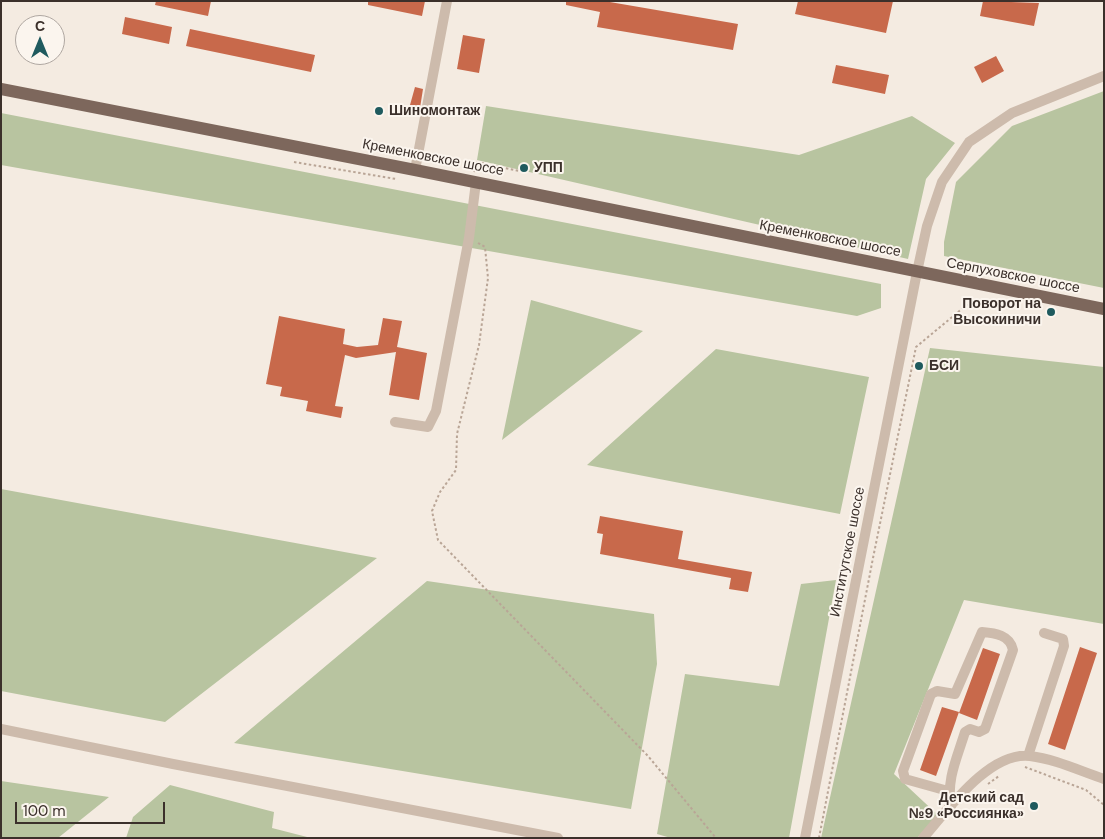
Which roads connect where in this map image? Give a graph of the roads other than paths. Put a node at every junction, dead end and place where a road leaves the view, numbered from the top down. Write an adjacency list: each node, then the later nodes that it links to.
1 (447, 1): 4 (street)
2 (1104, 76): 6 (street, Институтское шоссе)
3 (1, 89): 4 (main road, Кременковское шоссе)
4 (415, 170): 5 (main road, Кременковское шоссе)
5 (474, 182): 6 (main road, Кременковское шоссе); 8 (street)
6 (917, 272): 7 (main road, Серпуховское шоссе); 16 (street, Институтское шоссе)
7 (1104, 309)
8 (395, 422)
9 (1044, 633): 11 (street)
10 (1, 728): 15 (street)
11 (1028, 756): 12 (street); 14 (street)
12 (1104, 779)
13 (948, 791): 13 (street); 14 (street)
14 (951, 807): 17 (street)
15 (558, 838)
16 (805, 838)
17 (923, 838)

